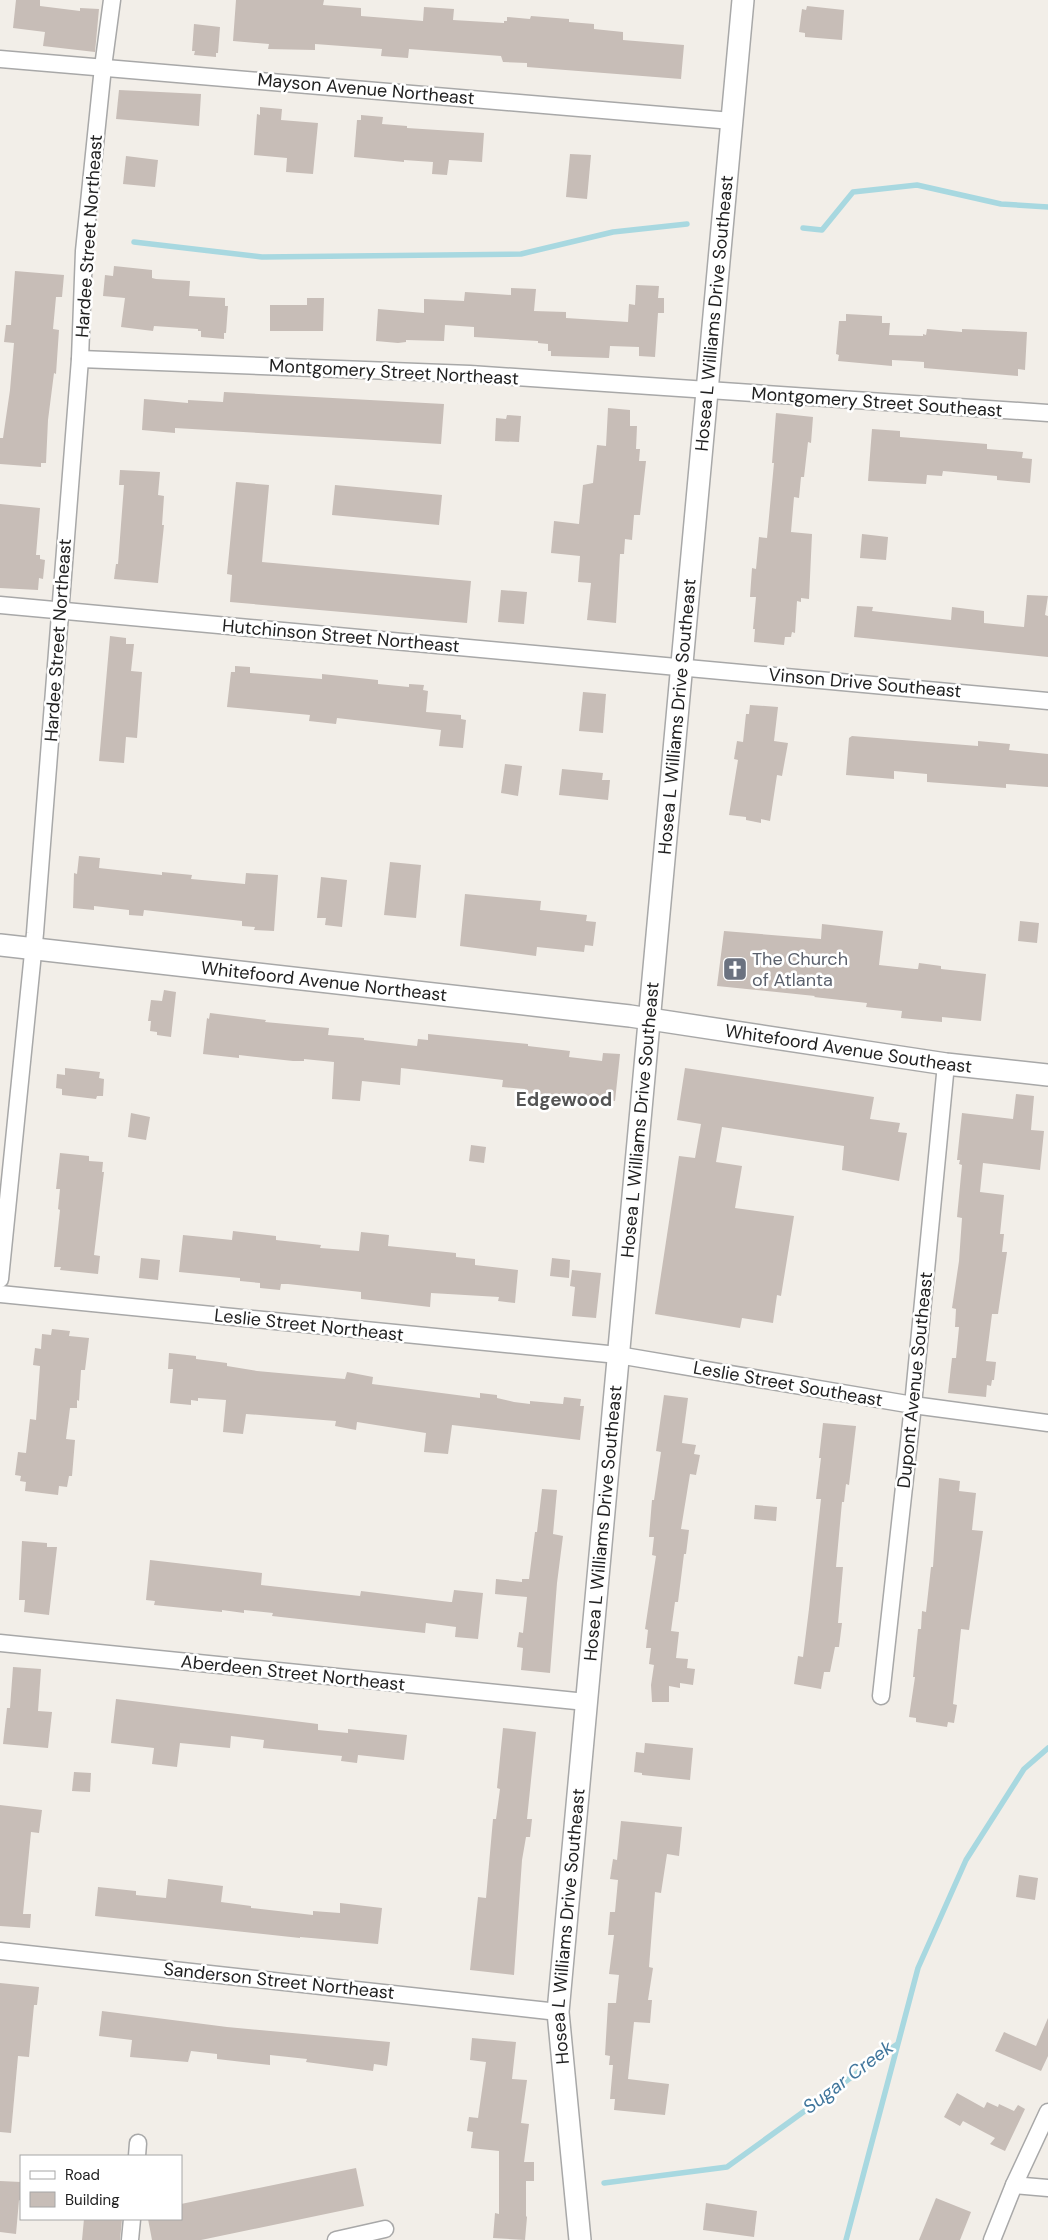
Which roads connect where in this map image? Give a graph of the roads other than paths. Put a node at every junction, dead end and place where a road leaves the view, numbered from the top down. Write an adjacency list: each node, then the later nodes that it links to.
1 (112, 0): 4 (street, Hardee Street Northeast)
2 (742, 0): 5 (street, Hosea L Williams Drive Southeast)
3 (0, 58): 4 (street, Mayson Avenue Northeast)
4 (103, 66): 5 (street, Mayson Avenue Northeast); 6 (street, Hardee Street Northeast)
5 (732, 121): 7 (street, Hosea L Williams Drive Southeast)
6 (80, 359): 7 (street, Montgomery Street Northeast); 10 (street, Hardee Street Northeast)
7 (707, 391): 8 (street, Montgomery Street Southeast); 11 (street, Hosea L Williams Drive Southeast)
8 (1048, 413)
9 (0, 606): 10 (street, Hutchinson Street Northeast)
10 (60, 611): 11 (street, Hutchinson Street Northeast); 14 (street, Hardee Street Northeast)
11 (682, 666): 12 (street, Vinson Drive Southeast); 15 (street, Hosea L Williams Drive Southeast)
12 (1048, 701)
13 (0, 945): 14 (street, Whitefoord Avenue Northeast)
14 (34, 949): 15 (street, Whitefoord Avenue Northeast); 18 (street, Hardee Street Northeast)
15 (649, 1018): 16 (street, Whitefoord Avenue Southeast); 20 (street, Hosea L Williams Drive Southeast)
16 (946, 1064): 17 (street, Whitefoord Avenue Southeast); 21 (street, Dupont Avenue Southeast)
17 (1048, 1075)
18 (0, 1279)
19 (0, 1294): 20 (street, Leslie Street Northeast)
20 (618, 1355): 21 (street, Leslie Street Southeast); 25 (street, Hosea L Williams Drive Southeast)
21 (913, 1405): 22 (street, Leslie Street Southeast); 24 (street, Dupont Avenue Southeast)
22 (1048, 1423)
23 (0, 1643): 25 (street, Aberdeen Street Northeast)
24 (881, 1696)
25 (586, 1702): 27 (street, Hosea L Williams Drive Southeast)
26 (0, 1951): 27 (street, Sanderson Street Northeast)
27 (558, 2012): 35 (street, Hosea L Williams Drive Southeast)
28 (1048, 2112): 29 (street)
29 (1014, 2184): 30 (street); 36 (street)
30 (1048, 2188)
31 (132, 2220): 33 (street)
32 (385, 2229): 34 (street)
33 (130, 2240)
34 (336, 2240)
35 (580, 2240)
36 (992, 2240)

